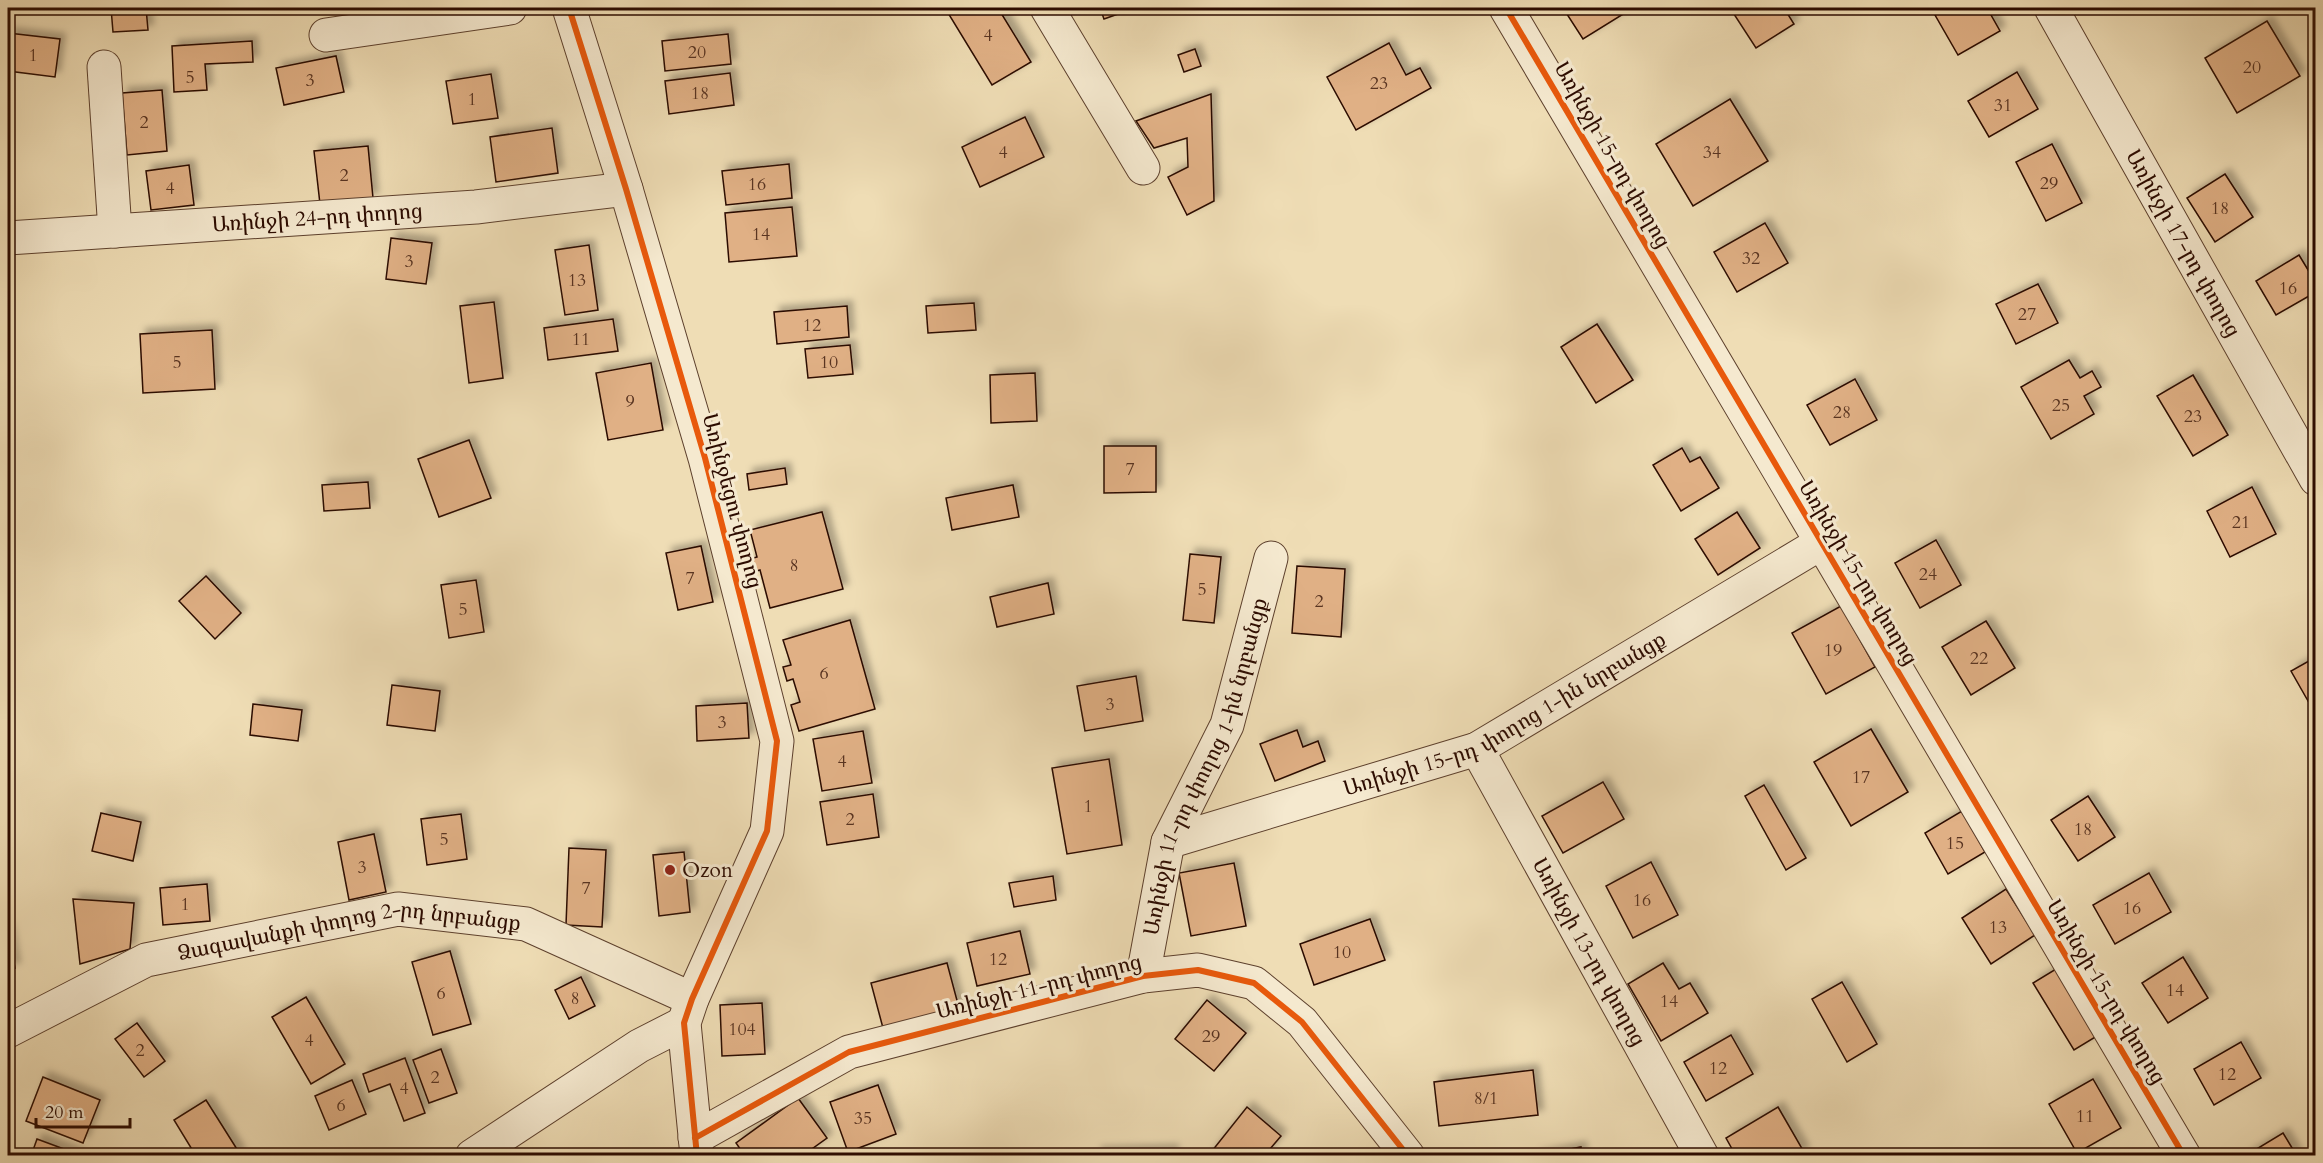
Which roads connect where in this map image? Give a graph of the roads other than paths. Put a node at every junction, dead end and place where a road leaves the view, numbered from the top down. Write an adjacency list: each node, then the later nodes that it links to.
1 (510, 8): 6 (street)
2 (569, 8): 9 (street, Առինջեցու փողոց)
3 (1047, 8): 8 (street)
4 (1506, 8): 13 (street, Առինջի 15-րդ փողոց)
5 (2051, 8): 12 (street, Առինջի 17-րդ փողոց)
6 (326, 35)
7 (104, 67): 10 (street)
8 (1143, 168)
9 (626, 189): 10 (street, Առինջի 24-րդ փողոց); 18 (street, Առինջեցու փողոց)
10 (115, 231): 11 (street, Առինջի 24-րդ փողոց)
11 (8, 238)
12 (2316, 479)
13 (1821, 543): 15 (street, Առինջի 15-րդ փողոց 1-ին նրբանցք); 24 (street, Առինջի 15-րդ փողոց)
14 (1271, 558): 16 (street, Առինջի 11-րդ փողոց 1-ին նրբանցք)
15 (1477, 749): 16 (street, Առինջի 15-րդ փողոց 1-ին նրբանցք); 23 (street, Առինջի 13-րդ փողոց)
16 (1168, 842): 17 (street, Առինջի 11-րդ փողոց 1-ին նրբանցք)
17 (1143, 976): 20 (street, Առինջի 11-րդ փողոց); 22 (street, Առինջի 11-րդ փողոց)
18 (688, 1011): 19 (street, Ձագավանքի փողոց 2-րդ նրբանցք); 20 (street); 21 (street)
19 (8, 1031)
20 (696, 1147)
21 (472, 1155)
22 (1408, 1155)
23 (1702, 1155)
24 (2184, 1155)

